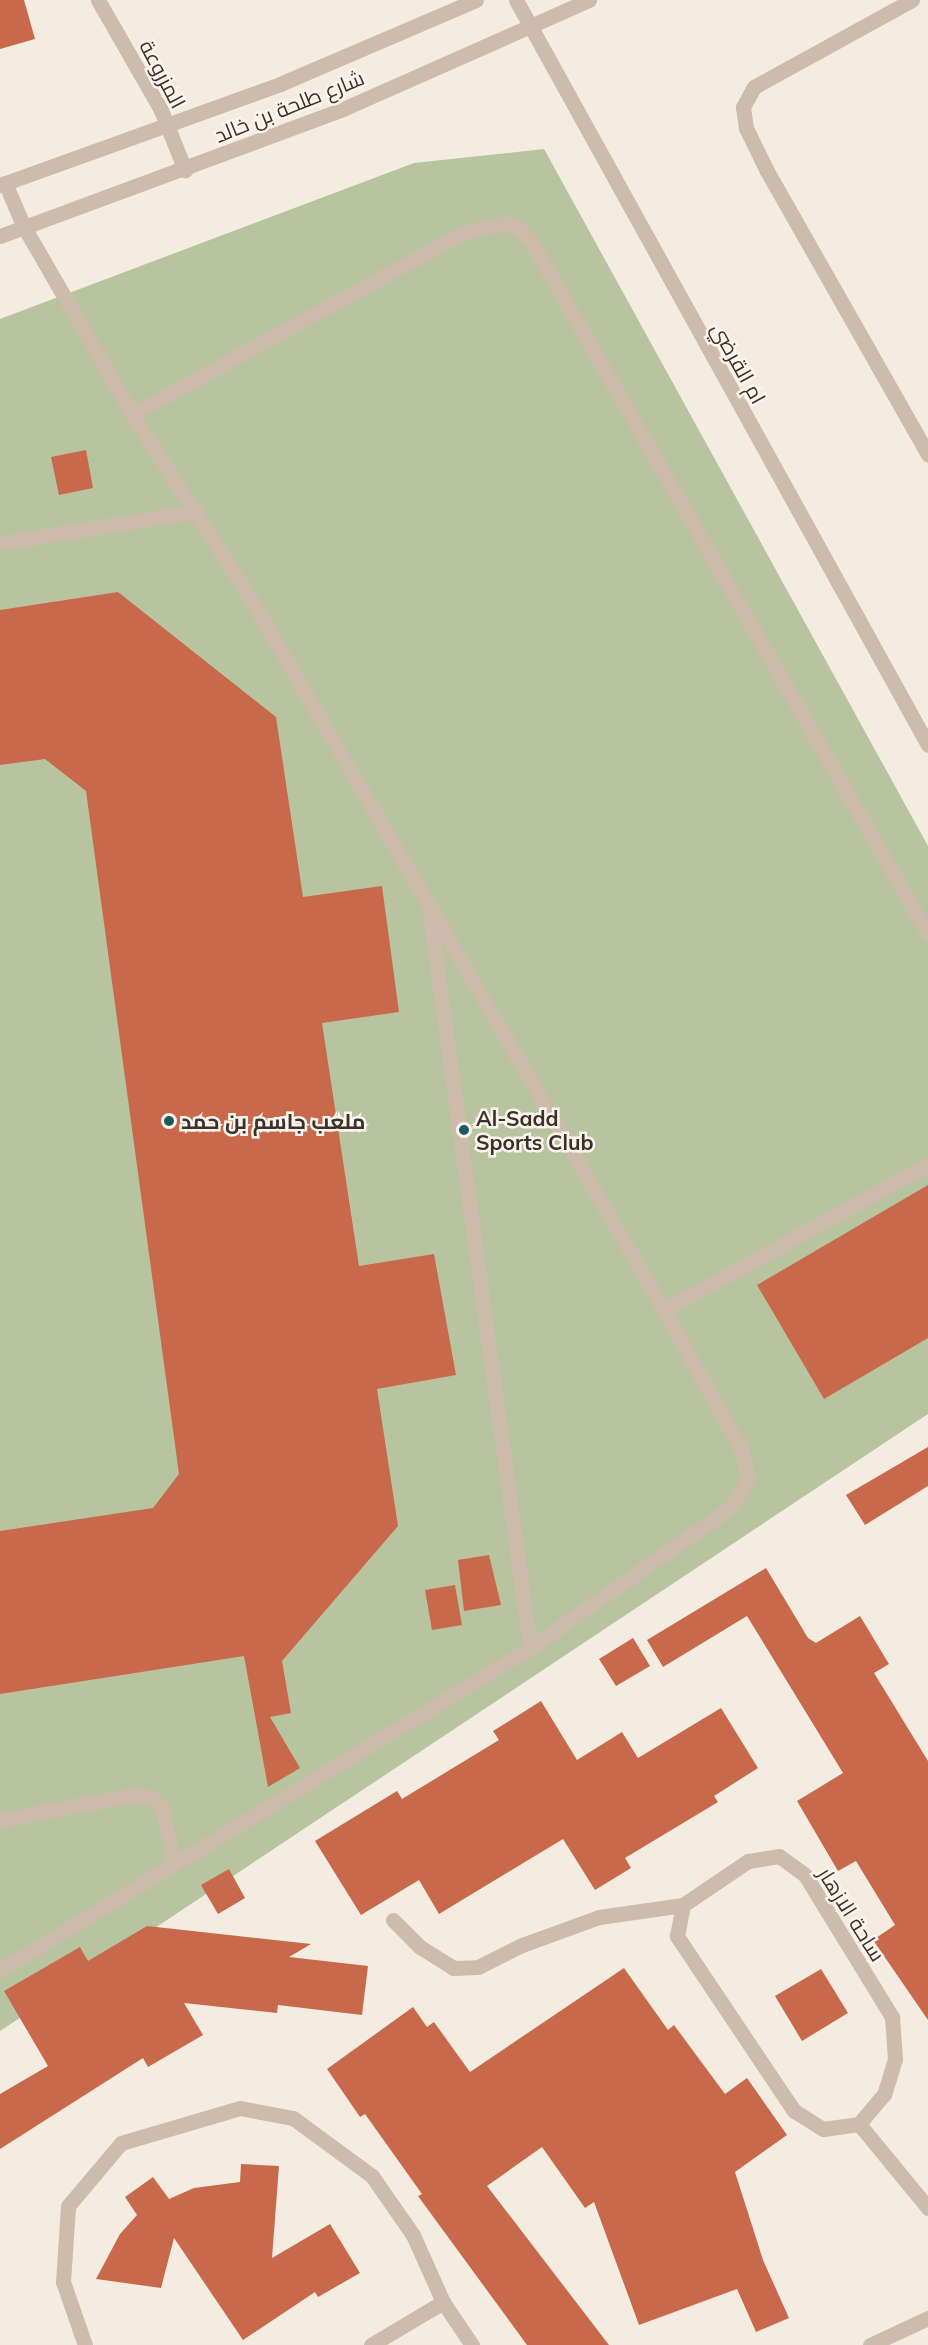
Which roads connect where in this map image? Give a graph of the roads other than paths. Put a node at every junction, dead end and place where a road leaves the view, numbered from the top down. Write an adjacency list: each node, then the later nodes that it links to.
1 (98, 0): 7 (street, المزروعة)
2 (476, 0): 7 (street, شارع طلحة بن خالد)
3 (516, 0): 6 (street, ام القرضي)
4 (589, 0): 6 (street, شارع طلحة بن خالد)
5 (912, 0): 13 (street)
6 (528, 26): 8 (street, شارع طلحة بن خالد); 16 (street, ام القرضي)
7 (166, 123): 8 (street, المزروعة); 9 (street, شارع طلحة بن خالد)
8 (185, 170): 10 (street, شارع طلحة بن خالد)
9 (3, 184): 10 (street)
10 (24, 227): 11 (street, شارع طلحة بن خالد); 12 (street)
11 (0, 236)
12 (132, 414): 14 (street); 18 (street)
13 (928, 454)
14 (197, 511): 15 (street); 17 (street)
15 (0, 543)
16 (928, 745)
17 (429, 907): 20 (street); 21 (street)
18 (928, 934)
19 (928, 1164): 20 (street)
20 (664, 1310): 21 (street)
21 (530, 1648): 23 (street)
22 (0, 1820): 23 (street)
23 (175, 1865): 26 (street)
24 (682, 1905): 25 (street); 27 (street); 27 (street, ساحة الازهار)
25 (393, 1920)
26 (0, 1970)
27 (859, 2124): 28 (street)
28 (928, 2208)
29 (443, 2302): 31 (street); 32 (street); 33 (street)
30 (928, 2318): 34 (street)
31 (86, 2345)
32 (371, 2345)
33 (472, 2345)
34 (870, 2345)

